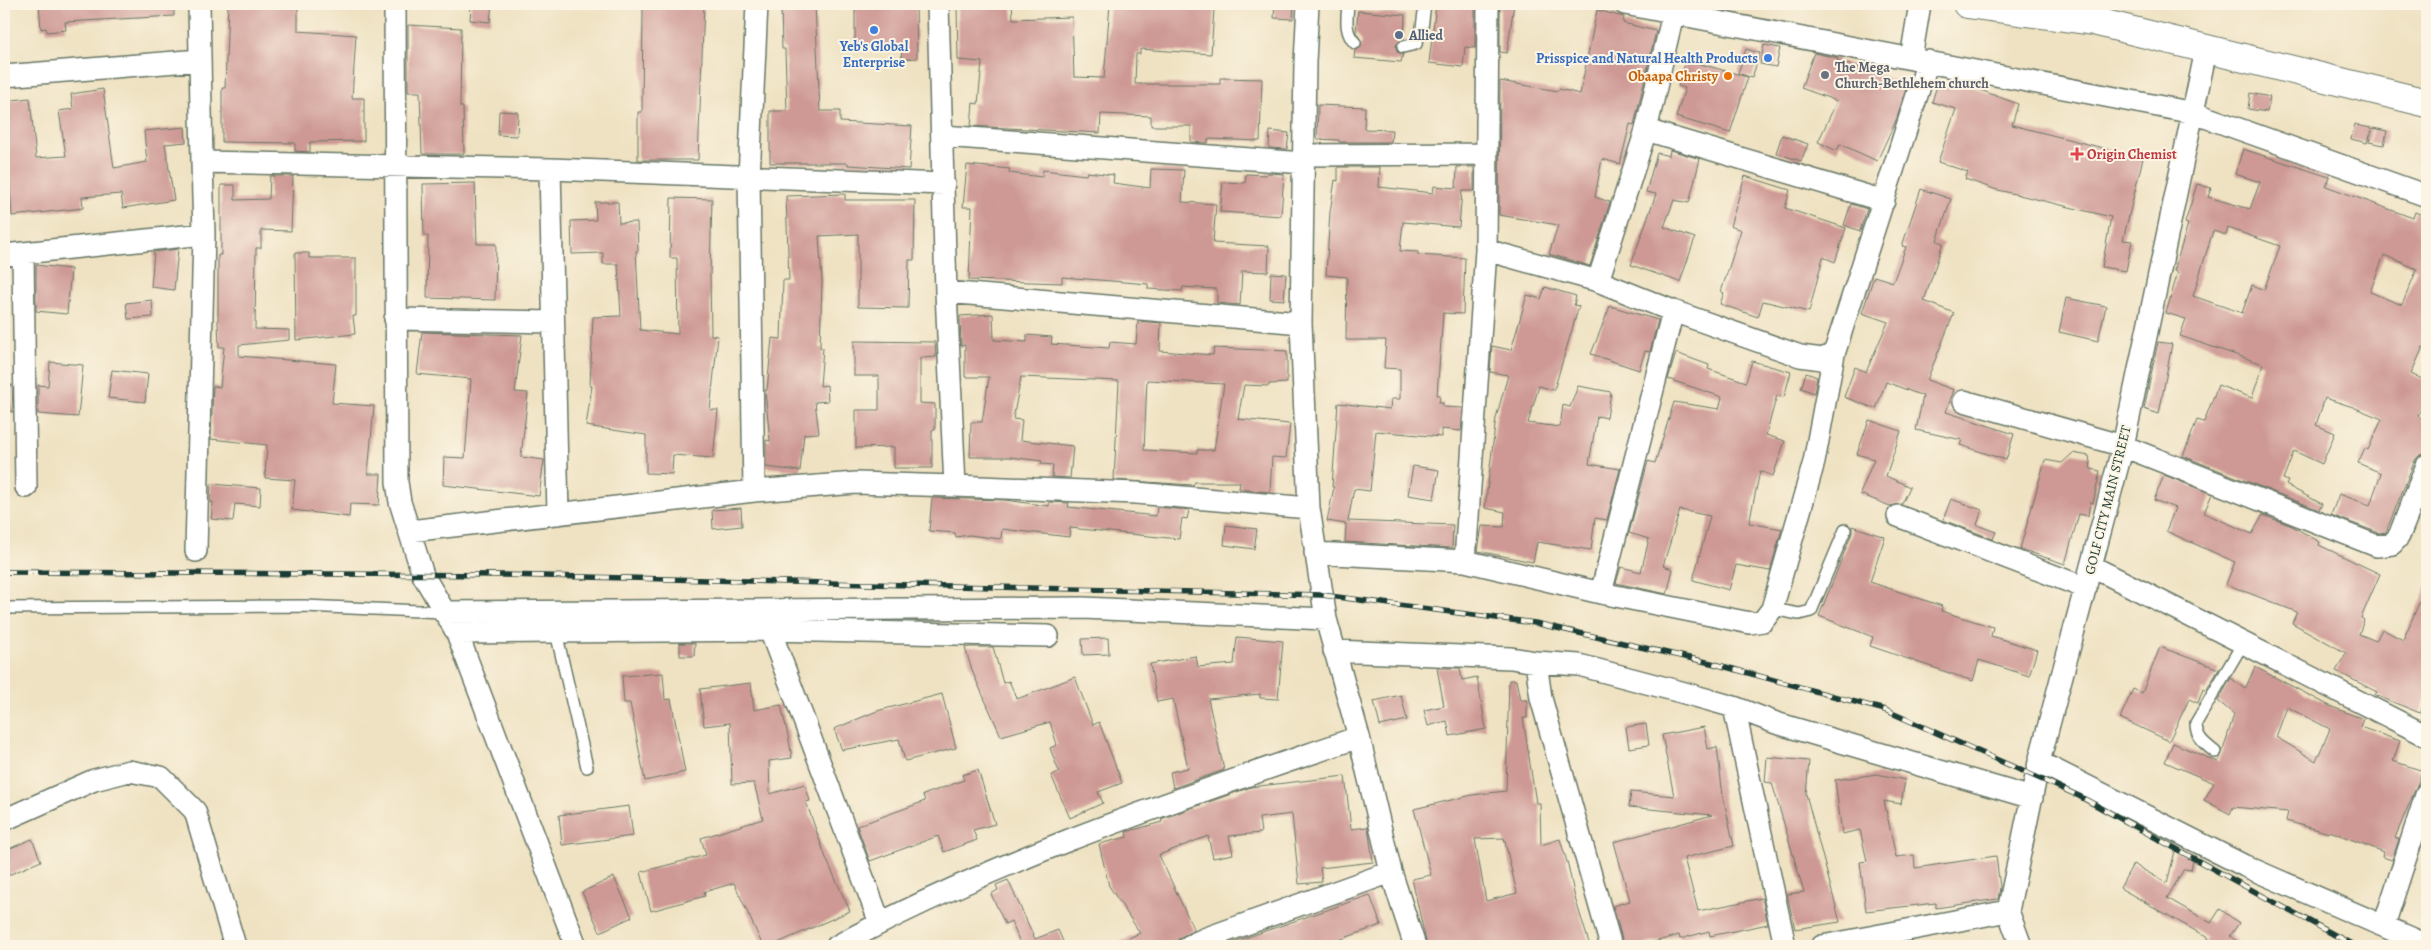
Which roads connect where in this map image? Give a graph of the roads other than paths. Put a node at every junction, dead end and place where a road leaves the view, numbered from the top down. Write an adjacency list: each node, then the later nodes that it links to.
1 (199, 4): 17 (street)
2 (395, 4): 26 (street)
3 (757, 4): 28 (street)
4 (938, 4): 22 (street)
5 (1308, 4): 24 (street)
6 (1348, 4): 13 (lane)
7 (1424, 4): 14 (lane)
8 (1488, 4): 23 (street)
9 (1625, 4): 12 (street)
10 (1920, 4): 16 (street)
11 (1967, 4): 15 (highway)
12 (1673, 14): 16 (street); 21 (street)
13 (1355, 43)
14 (1403, 47)
15 (2206, 50): 19 (highway); 20 (street, GOLF CITY MAIN STREET)
16 (1920, 59): 20 (street); 31 (street)
17 (200, 60): 18 (street); 25 (street)
18 (4, 76)
19 (2427, 103)
20 (2194, 113): 30 (street); 43 (street, GOLF CITY MAIN STREET)
21 (1646, 130): 31 (street); 35 (street)
22 (943, 136): 24 (street); 29 (street)
23 (1486, 154): 24 (street); 33 (street)
24 (1304, 159): 40 (street)
25 (202, 162): 26 (street); 32 (street)
26 (394, 166): 27 (street); 38 (street)
27 (550, 169): 28 (street); 39 (street)
28 (749, 177): 29 (street); 47 (street)
29 (944, 184): 36 (street)
30 (2427, 196)
31 (1884, 201): 41 (street)
32 (204, 234): 34 (street); 53 (street)
33 (1486, 250): 35 (street); 55 (street)
34 (14, 254): 46 (street)
35 (1598, 282): 37 (street)
36 (946, 292): 40 (street); 45 (street)
37 (1673, 311): 41 (street); 58 (street)
38 (395, 320): 39 (street); 52 (street)
39 (553, 322): 49 (street)
40 (1302, 323): 48 (street)
41 (1834, 354): 60 (street)
42 (1964, 401): 43 (street)
43 (2123, 446): 44 (street); 56 (street, GOLF CITY MAIN STREET)
44 (2427, 465)
45 (955, 486): 47 (street); 48 (street)
46 (26, 487)
47 (754, 491): 49 (street)
48 (1309, 508): 54 (street)
49 (558, 514): 52 (street)
50 (1898, 516): 57 (street)
51 (1845, 530): 60 (lane)
52 (410, 531): 61 (street)
53 (196, 550)
54 (1315, 553): 55 (street); 62 (street)
55 (1465, 560): 58 (street)
56 (2091, 566): 57 (street, GOLF CITY MAIN STREET); 67 (street)
57 (2086, 588): 74 (street, GOLF CITY MAIN STREET)
58 (1601, 593): 60 (street)
59 (4, 608): 61 (lane)
60 (1772, 609)
61 (443, 612): 62 (street); 65 (street)
62 (1326, 619): 68 (street)
63 (770, 630): 64 (street); 66 (street); 81 (street)
64 (556, 632): 65 (street); 75 (lane)
65 (457, 633): 87 (street)
66 (1048, 636)
67 (2243, 643): 71 (street); 73 (lane)
68 (1334, 651): 69 (street); 72 (street)
69 (1536, 662): 70 (street); 90 (street)
70 (1734, 707): 77 (street); 91 (street)
71 (2427, 736)
72 (1359, 737): 79 (street); 81 (street)
73 (2215, 752)
74 (2038, 762): 77 (street, GOLF CITY MAIN STREET); 82 (street)
75 (587, 767)
76 (2427, 792): 82 (street)
77 (2032, 798): 80 (street, GOLF CITY MAIN STREET)
78 (4, 820): 86 (street)
79 (1391, 872): 84 (street); 89 (street)
80 (2008, 911): 83 (street); 93 (street)
81 (880, 923): 88 (street)
82 (2384, 925): 85 (street)
83 (1866, 943): 92 (street)
84 (1200, 944)
85 (2427, 945)
86 (235, 946)
87 (576, 946)
88 (837, 946)
89 (1415, 946)
90 (1611, 946)
91 (1785, 946)
92 (1822, 946)
93 (2021, 946)

